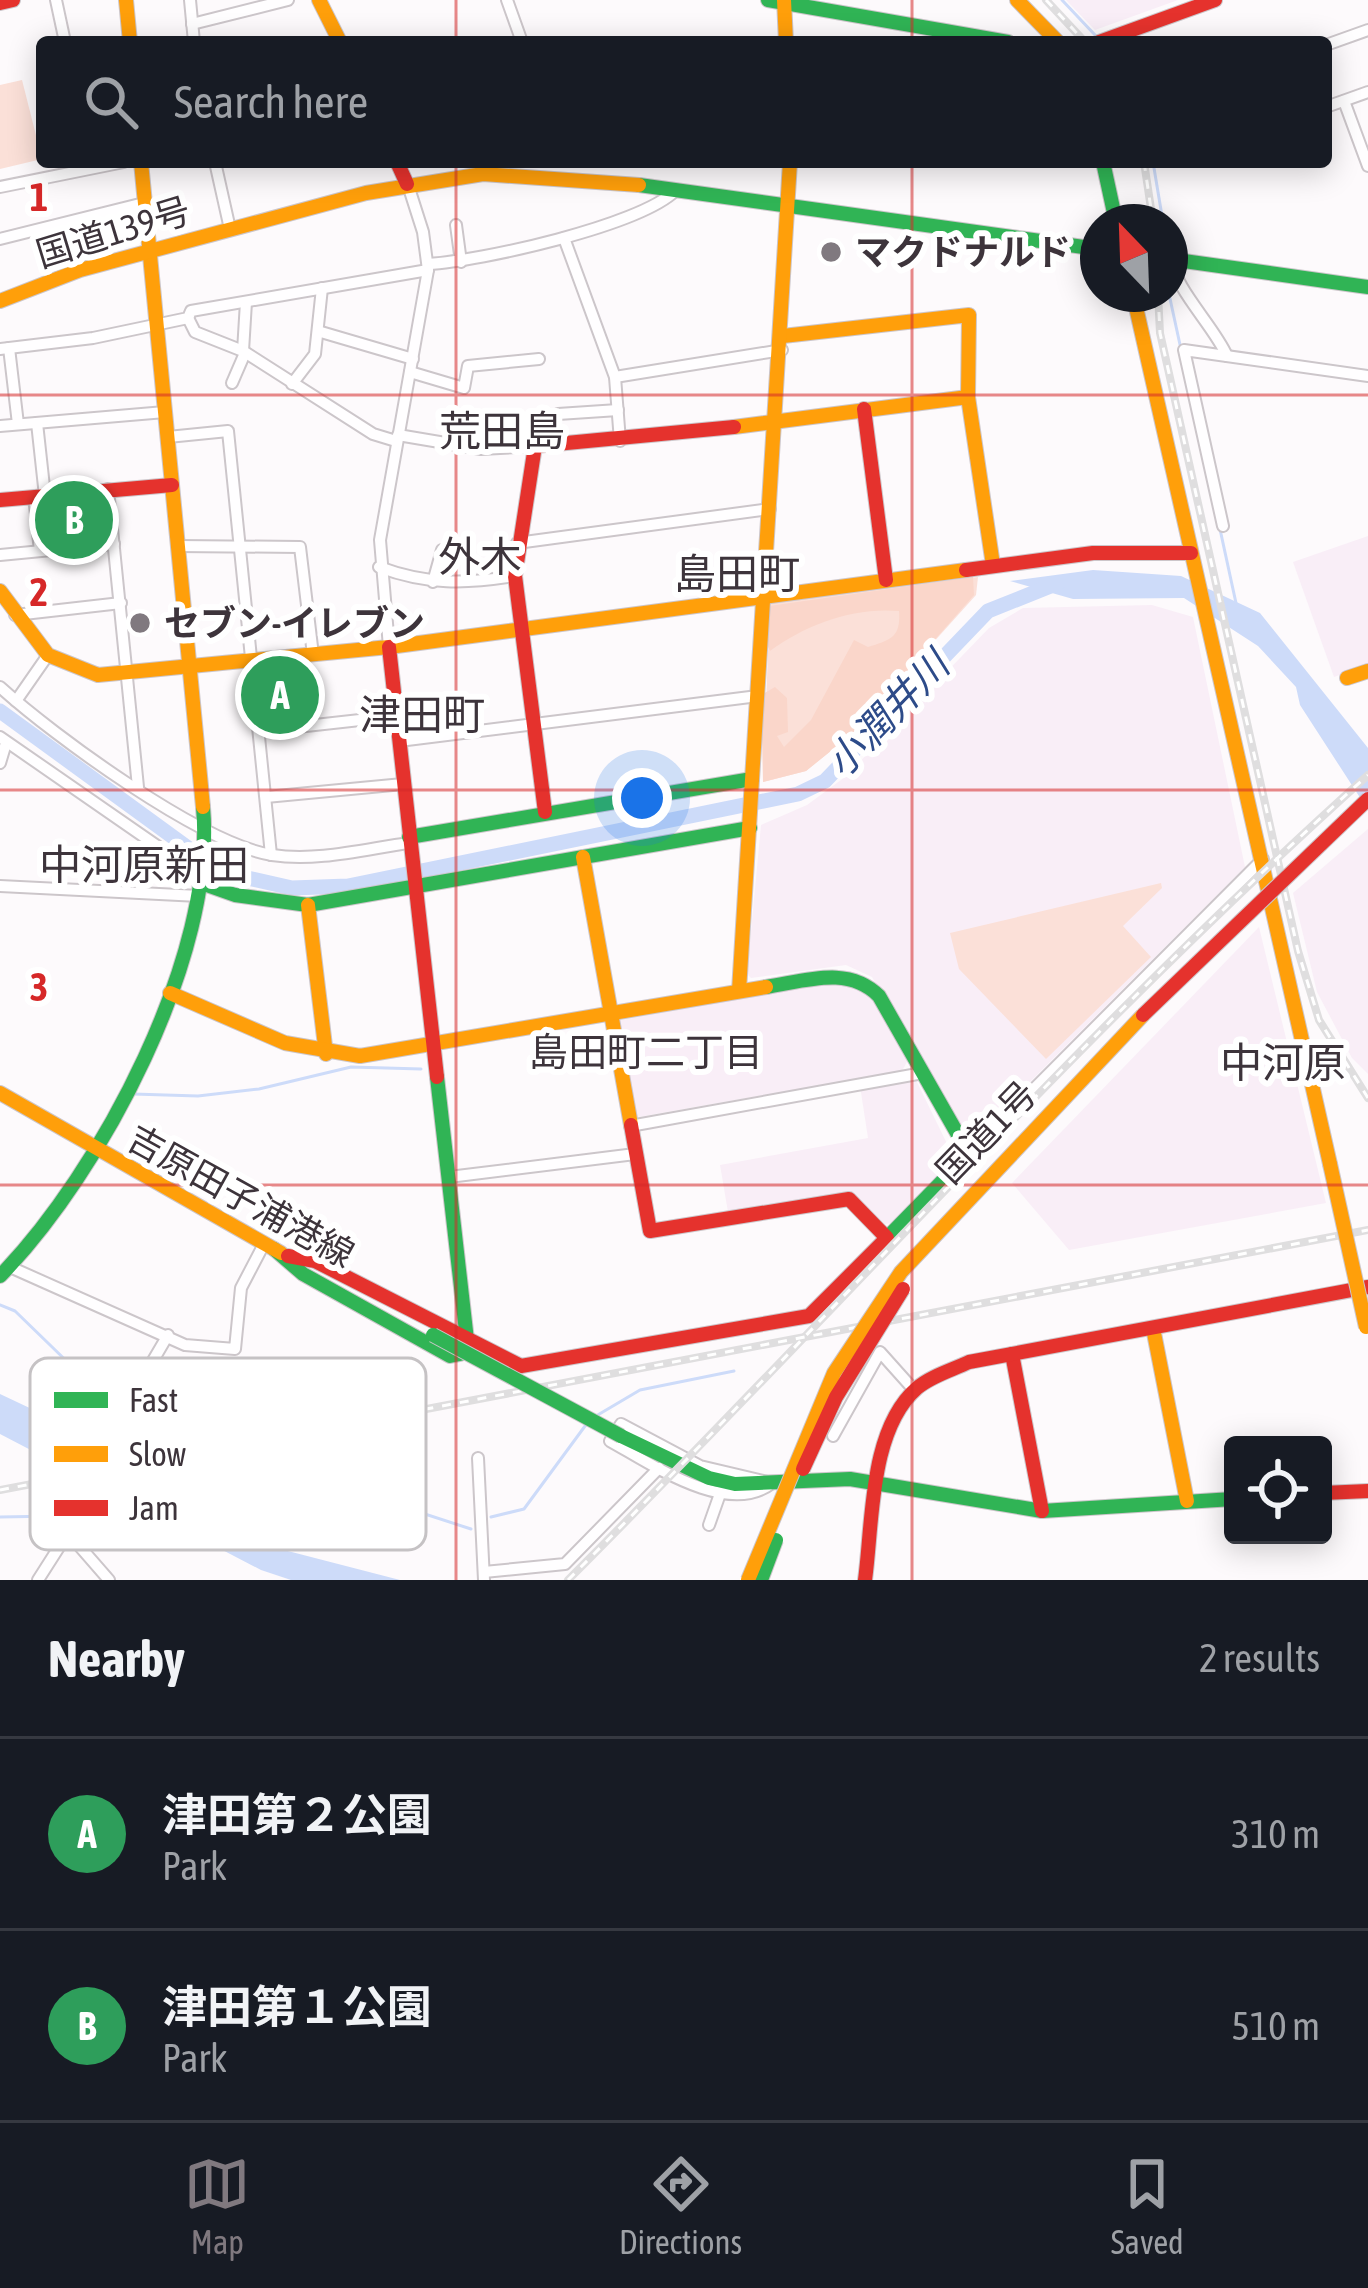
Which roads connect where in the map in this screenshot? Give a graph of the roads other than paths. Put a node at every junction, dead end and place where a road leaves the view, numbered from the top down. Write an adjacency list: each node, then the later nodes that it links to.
1 (14, 0): 12 (main road)
2 (56, 0): 16 (street)
3 (126, 0): 17 (main road)
4 (190, 0): 13 (street)
5 (288, 0): 13 (street)
6 (319, 0): 19 (main road)
7 (506, 0): 20 (street)
8 (768, 0): 11 (main road)
9 (1017, 0): 23 (main road)
10 (1215, 0): 15 (main road)
11 (784, 2): 21 (main road); 22 (main road)
12 (0, 3)
13 (192, 24): 18 (street)
14 (1368, 30): 24 (street)
15 (1143, 35)
16 (64, 36)
17 (129, 36)
18 (193, 36)
19 (337, 36)
20 (520, 36)
21 (786, 36)
22 (974, 36)
23 (1052, 36)
24 (1332, 44)
25 (1368, 92): 26 (street)
26 (1344, 101): 27 (street); 28 (street)
27 (1332, 105)
28 (1368, 166)
29 (79, 168): 37 (street)
30 (141, 168): 39 (main road, 吉原田子浦港線)
31 (216, 168): 43 (street)
32 (400, 168): 36 (main road)
33 (482, 168): 36 (main road, 国道139号); 38 (main road, 国道139号)
34 (790, 168): 41 (main road)
35 (1103, 168): 40 (main road)
36 (407, 184): 43 (main road, 国道139号); 50 (street)
37 (0, 187)
38 (677, 189): 41 (main road, 国道139号); 44 (street)
39 (144, 203): 45 (street); 47 (main road, 吉原田子浦港線)
40 (1112, 204)
41 (791, 207): 46 (main road, 国道139号); 60 (main road)
42 (456, 225): 49 (street)
43 (230, 229): 47 (main road, 国道139号)
44 (563, 238): 49 (street); 67 (street)
45 (0, 239)
46 (1080, 247)
47 (149, 251): 54 (main road, 国道139号); 58 (main road, 吉原田子浦港線)
48 (1188, 261): 51 (main road)
49 (461, 262): 50 (street)
50 (428, 267): 52 (street); 65 (street)
51 (1368, 287)
52 (322, 289): 55 (street); 59 (street)
53 (1188, 293): 63 (street)
54 (0, 301)
55 (246, 302): 57 (street); 62 (street)
56 (1137, 312): 95 (main road)
57 (188, 318): 58 (street); 62 (street)
58 (157, 324): 61 (street); 73 (main road, 吉原田子浦港線)
59 (321, 332): 65 (street); 69 (street)
60 (783, 343): 67 (street); 70 (main road); 76 (main road)
61 (5, 348): 77 (street)
62 (244, 352): 68 (street); 69 (street)
63 (1226, 356): 66 (street); 88 (street)
64 (539, 359): 65 (street)
65 (411, 366): 80 (street)
66 (1368, 376)
67 (615, 377): 71 (street)
68 (232, 383)
69 (292, 384): 80 (street)
70 (968, 397): 72 (main road); 97 (main road)
71 (618, 410): 74 (street); 81 (street)
72 (864, 410): 76 (main road); 100 (main road)
73 (165, 412): 75 (street); 79 (main road, 吉原田子浦港線)
74 (558, 414)
75 (37, 422): 77 (street); 85 (street)
76 (776, 422): 81 (main road); 87 (main road)
77 (18, 424): 78 (street)
78 (0, 426)
79 (168, 437): 83 (main road, 吉原田子浦港線); 92 (street)
80 (397, 438): 82 (street); 98 (street)
81 (620, 441): 82 (main road)
82 (535, 446): 89 (main road)
83 (172, 485): 84 (main road); 91 (main road, 吉原田子浦港線)
84 (108, 490): 85 (main road); 90 (street)
85 (40, 496): 86 (main road); 94 (street)
86 (0, 500)
87 (770, 509): 89 (street); 103 (main road)
88 (1223, 526)
89 (517, 543): 99 (main road)
90 (113, 544): 94 (street); 104 (street)
91 (178, 546): 92 (street); 111 (main road, 吉原田子浦港線)
92 (244, 549): 108 (street); 110 (street)
93 (464, 549): 101 (street)
94 (40, 551): 96 (street)
95 (1191, 553): 97 (main road); 136 (main road)
96 (0, 555)
97 (993, 565): 100 (main road)
98 (380, 567): 101 (street); 107 (street)
99 (515, 576): 101 (street); 106 (main road)
100 (886, 580): 103 (main road)
101 (433, 582)
102 (0, 591): 105 (main road)
103 (765, 598): 106 (main road); 116 (main road)
104 (121, 603): 105 (street); 113 (street)
105 (15, 615): 109 (main road)
106 (523, 630): 107 (main road); 119 (main road)
107 (389, 647): 108 (main road); 118 (main road)
108 (313, 655): 110 (main road)
109 (48, 656): 113 (main road); 117 (street)
110 (255, 662): 111 (main road); 120 (street)
111 (190, 668): 113 (main road); 132 (main road, 吉原田子浦港線)
112 (1368, 671): 114 (main road)
113 (128, 674): 126 (street)
114 (1346, 678)
115 (0, 687): 117 (street)
116 (758, 696): 119 (street); 124 (main road)
117 (16, 701): 126 (street)
118 (396, 716): 120 (street); 122 (main road)
119 (532, 725): 122 (street); 129 (main road)
120 (261, 730): 127 (street)
121 (3, 740): 123 (street); 137 (street)
122 (399, 741): 125 (main road)
123 (0, 764)
124 (752, 782): 129 (main road); 131 (main road)
125 (403, 784): 127 (street); 133 (main road)
126 (138, 787): 132 (street)
127 (266, 797): 134 (street)
128 (1368, 799): 183 (main road, 国道1号, bridge)
129 (545, 812): 133 (main road)
130 (1368, 815): 184 (main road, 国道1号, bridge)
131 (750, 824): 135 (main road); 141 (main road)
132 (205, 830): 134 (street); 137 (main road, 吉原田子浦港線)
133 (409, 840): 134 (street); 139 (main road)
134 (271, 855)
135 (583, 857): 139 (main road); 143 (main road)
136 (1264, 859): 152 (street); 159 (main road, bridge)
137 (201, 882): 138 (street); 140 (main road); 142 (main road, 吉原田子浦港線)
138 (0, 886)
139 (414, 886): 140 (main road); 144 (main road)
140 (308, 905): 145 (main road)
141 (739, 991): 143 (main road); 146 (main road)
142 (170, 993): 145 (main road); 150 (main road, 吉原田子浦港線)
143 (611, 1014): 144 (main road); 149 (main road)
144 (430, 1043): 145 (main road); 153 (main road)
145 (326, 1054)
146 (922, 1072): 149 (street); 152 (main road)
147 (0, 1093): 150 (main road)
148 (0, 1103): 150 (main road)
149 (630, 1126): 151 (main road)
150 (92, 1148): 155 (main road, 吉原田子浦港線); 156 (main road)
151 (635, 1154): 153 (street); 154 (main road)
152 (969, 1154): 154 (main road)
153 (449, 1178): 161 (main road)
154 (887, 1238): 161 (main road)
155 (275, 1250): 160 (street); 161 (main road); 168 (main road, 吉原田子浦港線, bridge)
156 (5, 1272): 160 (street)
157 (1368, 1287): 158 (main road)
158 (1153, 1328): 162 (main road); 174 (main road)
159 (1367, 1332)
160 (168, 1335): 163 (street)
161 (467, 1340)
162 (1012, 1354): 164 (main road); 175 (main road)
163 (154, 1358)
164 (914, 1390): 165 (street); 169 (main road)
165 (833, 1436)
166 (478, 1458): 180 (street)
167 (659, 1468): 168 (street); 171 (street); 180 (street)
168 (772, 1483): 169 (main road, 吉原田子浦港線); 171 (street)
169 (878, 1483): 175 (main road, 吉原田子浦港線); 179 (main road)
170 (1363, 1489): 172 (main road)
171 (721, 1491): 176 (street)
172 (1332, 1492)
173 (1224, 1499): 174 (main road, 吉原田子浦港線)
174 (1187, 1502): 175 (main road, 吉原田子浦港線)
175 (1042, 1511)
176 (709, 1525)
177 (56, 1550): 181 (street)
178 (85, 1550): 182 (street)
179 (866, 1574)
180 (484, 1576)
181 (38, 1580)
182 (109, 1580)
183 (748, 1580)
184 (761, 1580)

